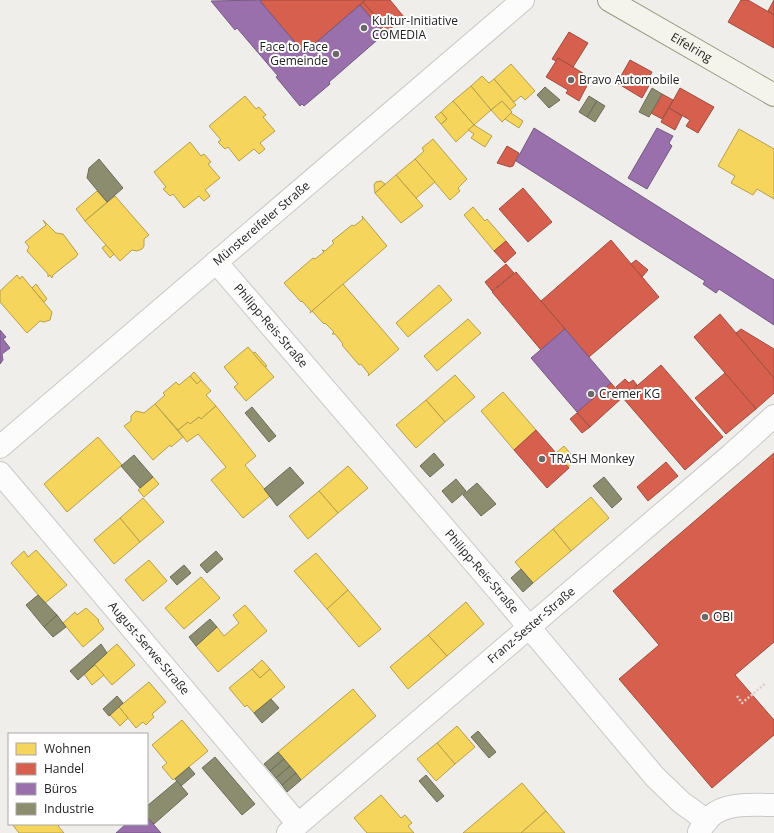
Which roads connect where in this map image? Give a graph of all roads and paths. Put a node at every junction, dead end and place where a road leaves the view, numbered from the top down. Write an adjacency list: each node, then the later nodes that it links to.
1 (523, 0): 4 (street, Münstereifeler Straße)
2 (609, 0): 3 (main road, Eifelring)
3 (774, 95)
4 (216, 262): 6 (street, Münstereifeler Straße); 8 (street, Philipp-Reis-Straße)
5 (774, 416): 8 (street, Franz-Sester-Straße)
6 (0, 447)
7 (0, 473): 13 (street, August-Serwe-Straße)
8 (530, 627): 12 (street, Philipp-Reis-Straße); 13 (street, Franz-Sester-Straße)
9 (765, 684): 10 (path)
10 (737, 696)
11 (774, 805): 12 (street, Philipp-Reis-Straße)
12 (702, 827)
13 (293, 828)

